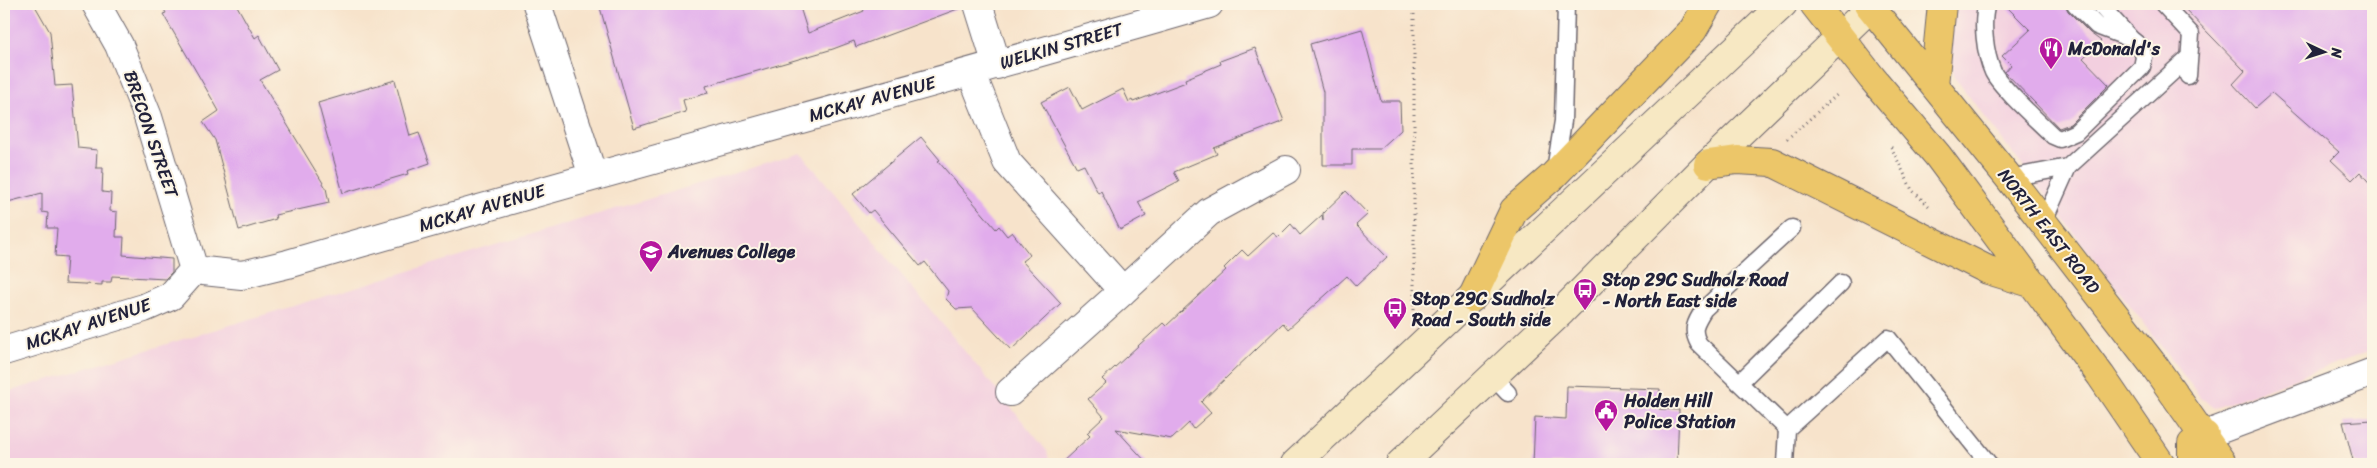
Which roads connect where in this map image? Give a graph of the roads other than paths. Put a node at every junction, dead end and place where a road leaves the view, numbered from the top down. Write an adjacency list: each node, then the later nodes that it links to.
1 (96, 4): 30 (street, BRECON STREET)
2 (537, 4): 26 (street)
3 (978, 4): 18 (street)
4 (1209, 4): 18 (street, WELKIN STREET)
5 (1566, 4): 25 (lane)
6 (1708, 4): 25 (highway)
7 (1783, 4): 34 (main road)
8 (1814, 4): 15 (highway)
9 (1942, 4): 21 (highway)
10 (1987, 4): 16 (lane)
11 (2075, 4): 16 (lane)
12 (2099, 4): 16 (lane)
13 (2162, 4): 17 (lane)
14 (1871, 5): 15 (main road); 21 (highway, NORTH EAST ROAD)
15 (1840, 37): 22 (main road); 32 (highway)
16 (2131, 39)
17 (2189, 57): 20 (lane); 23 (lane)
18 (997, 65): 19 (street, WELKIN STREET)
19 (971, 72): 26 (street, MCKAY AVENUE); 33 (street)
20 (2188, 76)
21 (1934, 85): 27 (highway, NORTH EAST ROAD)
22 (1708, 164): 32 (highway); 42 (main road)
23 (2068, 167): 27 (lane); 28 (lane)
24 (1286, 170): 33 (street)
25 (1554, 175): 34 (highway)
26 (593, 176): 30 (street, MCKAY AVENUE)
27 (2009, 178): 28 (highway, NORTH EAST ROAD)
28 (2043, 223): 40 (highway, NORTH EAST ROAD)
29 (1792, 228): 37 (lane)
30 (194, 270): 35 (street, MCKAY AVENUE)
31 (1841, 283): 37 (lane)
32 (2034, 284): 45 (highway)
33 (1124, 291): 38 (street)
34 (1472, 298): 41 (main road)
35 (4, 351)
36 (2373, 372): 40 (street)
37 (1739, 383): 39 (lane)
38 (1010, 392)
39 (1786, 429): 43 (lane); 44 (lane)
40 (2205, 435): 46 (highway); 47 (highway, NORTH EAST ROAD)
41 (1295, 464)
42 (1400, 464)
43 (1785, 464)
44 (1989, 464)
45 (2161, 464)
46 (2192, 464)
47 (2223, 464)

